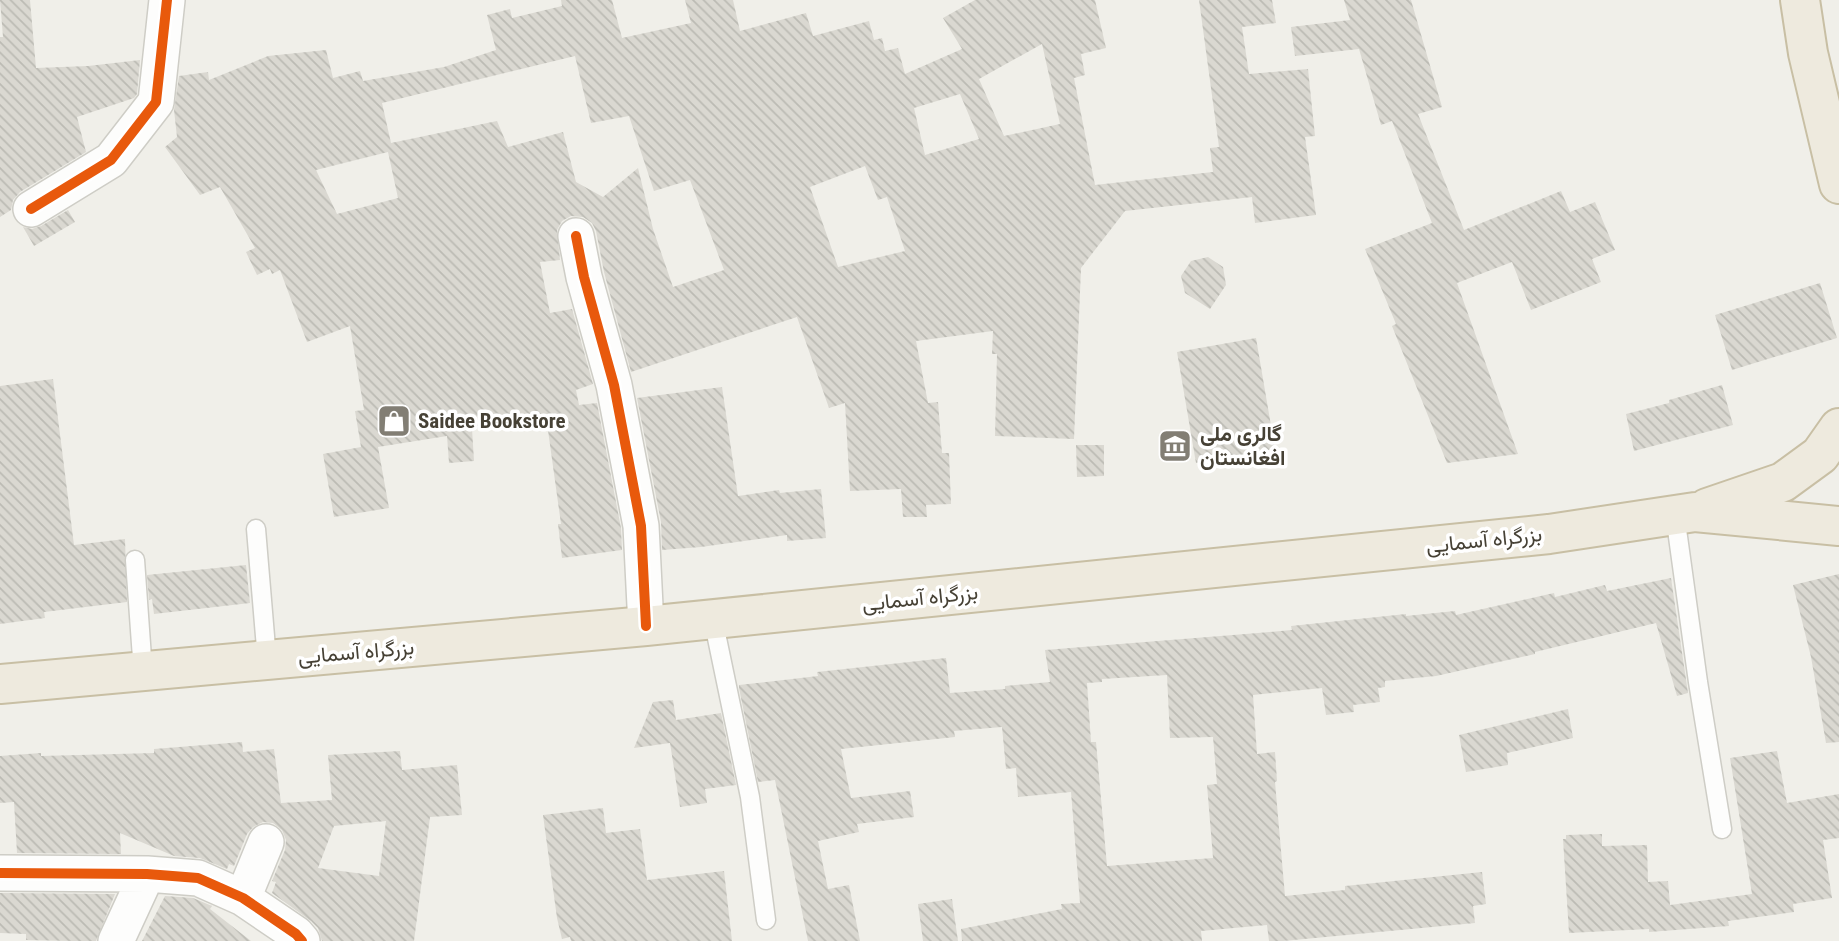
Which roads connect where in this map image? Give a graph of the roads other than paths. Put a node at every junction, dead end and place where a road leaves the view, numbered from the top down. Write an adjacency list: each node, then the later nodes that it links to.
1 (167, 0): 4 (street)
2 (1800, 0): 3 (highway)
3 (1839, 184)
4 (31, 209)
5 (576, 236): 12 (street)
6 (1839, 428): 7 (highway)
7 (1685, 514): 8 (highway, بزرگراه آسمایی); 11 (highway, بزرگراه آسمایی); 16 (lane)
8 (1839, 526)
9 (256, 529): 13 (lane)
10 (135, 560): 14 (lane)
11 (713, 619): 12 (highway, بزرگراه آسمایی); 21 (lane)
12 (646, 626): 13 (highway, بزرگراه آسمایی)
13 (267, 660): 14 (highway, بزرگراه آسمایی)
14 (144, 672): 15 (highway, بزرگراه آسمایی)
15 (0, 684)
16 (1723, 829)
17 (266, 842): 20 (street)
18 (0, 873): 19 (street)
19 (147, 874): 20 (street); 22 (street)
20 (243, 898): 23 (street)
21 (766, 920)
22 (116, 941)
23 (302, 941)

